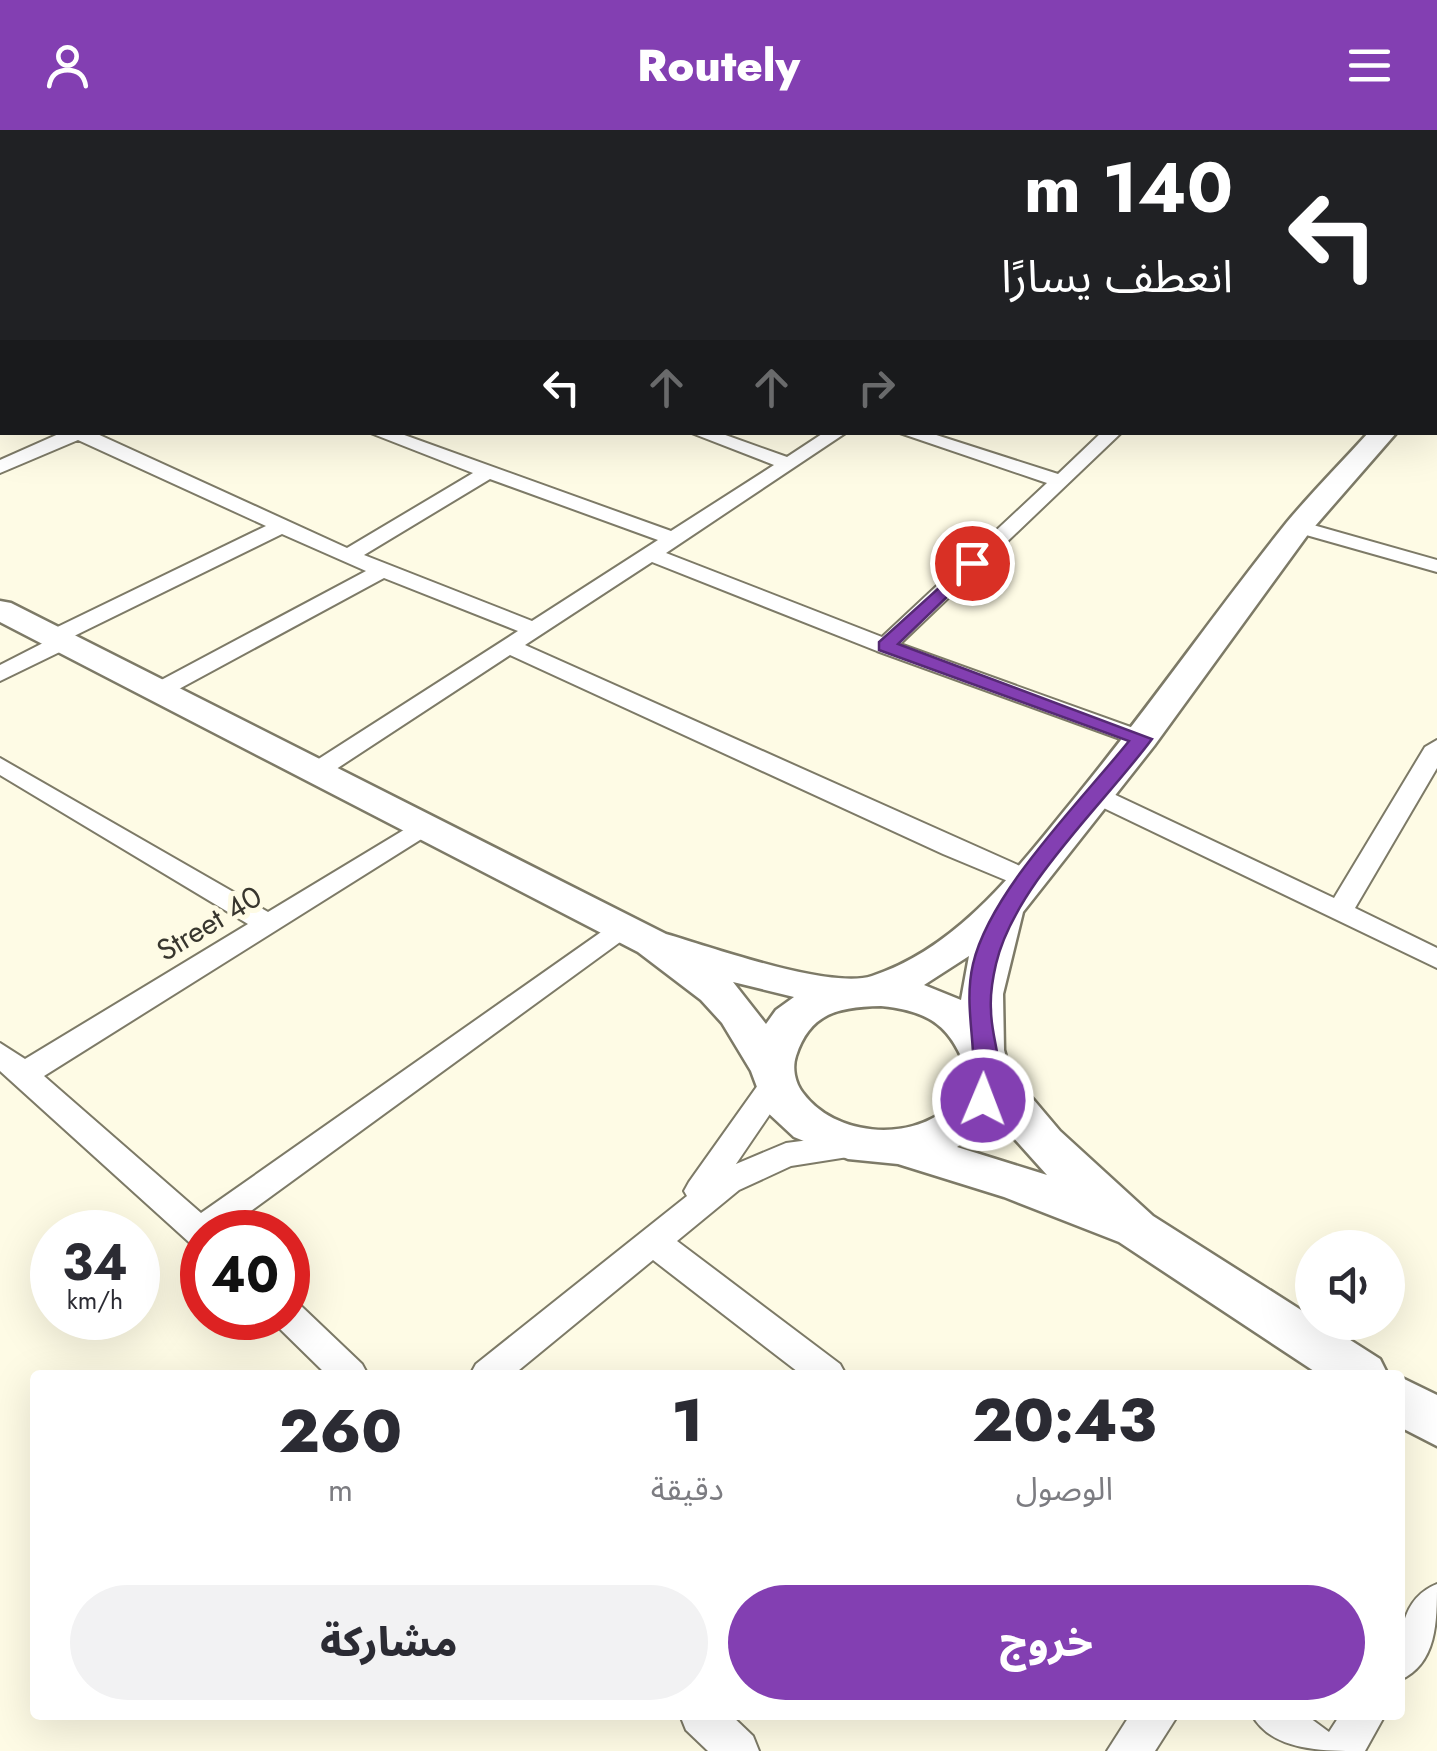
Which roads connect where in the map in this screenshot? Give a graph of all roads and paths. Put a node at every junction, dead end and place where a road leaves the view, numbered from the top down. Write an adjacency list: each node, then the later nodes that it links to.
1 (75, 435): 10 (street)
2 (84, 435): 13 (street)
3 (385, 435): 11 (street)
4 (707, 435): 9 (street)
5 (833, 435): 9 (street)
6 (916, 435): 12 (street)
7 (1110, 435): 12 (street)
8 (1381, 435): 14 (street)
9 (789, 464): 15 (street)
10 (2, 465)
11 (486, 474): 15 (street); 17 (street)
12 (1058, 480): 24 (street)
13 (282, 526): 17 (street); 22 (street)
14 (1299, 526): 18 (street); 27 (street)
15 (671, 538): 16 (street)
16 (648, 554): 21 (street); 24 (street)
17 (348, 556): 19 (street)
18 (1437, 566)
19 (383, 570): 21 (street); 26 (street)
20 (0, 610): 22 (street)
21 (533, 629): 23 (street)
22 (57, 640): 25 (street); 26 (street)
23 (508, 645): 30 (street); 34 (street)
24 (886, 646): 27 (street)
25 (0, 674)
26 (158, 692): 30 (street)
27 (1142, 739): 32 (street)
28 (1437, 747): 31 (street)
29 (0, 765): 36 (street)
30 (315, 772): 33 (street)
31 (1428, 780): 35 (street)
32 (1096, 796): 34 (street); 35 (street)
33 (426, 828): 36 (street, Street 40); 37 (street)
34 (1017, 894): 39 (street); 40 (street)
35 (1339, 912): 38 (street)
36 (268, 924): 41 (street, Street 40)
37 (638, 936): 39 (street); 42 (street); 44 (street)
38 (1437, 959)
39 (860, 992): 40 (street); 42 (street)
40 (986, 1062): 43 (street); 46 (street)
41 (12, 1064): 45 (street)
42 (772, 1077): 43 (street); 47 (street)
43 (893, 1148): 46 (street); 47 (street)
44 (233, 1210)
45 (180, 1213)
46 (1136, 1229): 52 (street)
47 (662, 1231): 50 (street); 51 (street)
48 (310, 1336): 49 (street)
49 (345, 1370)
50 (494, 1370)
51 (822, 1370)
52 (1354, 1370)
53 (1405, 1402): 54 (street)
54 (1437, 1423)
55 (1437, 1602): 56 (street)
56 (1405, 1652)
57 (706, 1720): 61 (street)
58 (1153, 1720): 62 (street)
59 (1279, 1720): 63 (street)
60 (1361, 1720): 64 (street)
61 (738, 1751)
62 (1128, 1751)
63 (1319, 1751)
64 (1341, 1751)

